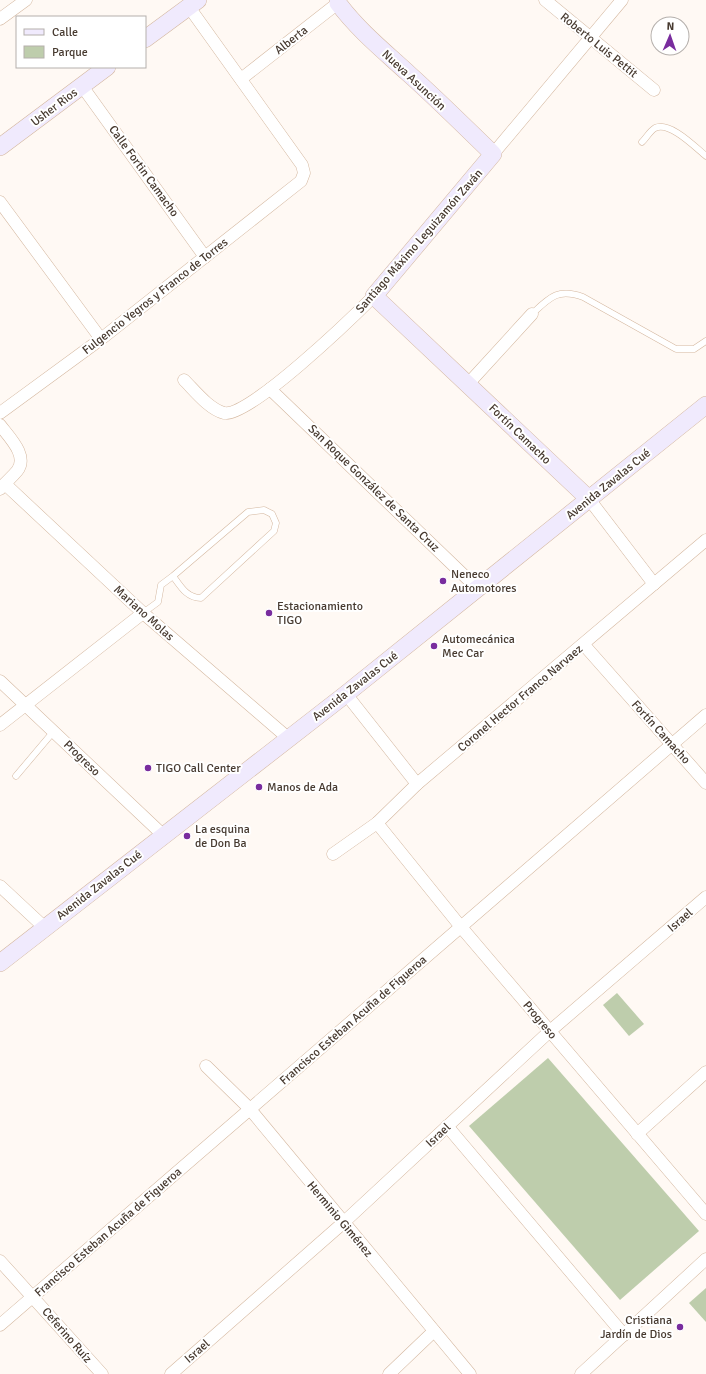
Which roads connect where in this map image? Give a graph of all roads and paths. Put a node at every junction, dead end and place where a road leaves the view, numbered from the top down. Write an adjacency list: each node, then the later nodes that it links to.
1 (26, 0): 6 (street)
2 (545, 0): 8 (street, Roberto Luis Pettit)
3 (622, 0): 8 (street, Santiago Máximo Leguizamón Zaván)
4 (339, 1): 10 (street, Alberta); 15 (main road, Nueva Asunción)
5 (194, 4): 7 (main road); 10 (street)
6 (0, 19)
7 (146, 38)
8 (590, 38): 12 (street, Roberto Luis Pettit); 15 (street, Santiago Máximo Leguizamón Zaván)
9 (106, 68): 11 (main road, Usher Rios)
10 (241, 80): 18 (street, Fulgencio Yegros y Franco de Torres)
11 (82, 86): 14 (main road, Usher Rios); 18 (street, Calle Fortin Camacho)
12 (654, 90)
13 (642, 142): 16 (lane)
14 (0, 147)
15 (493, 154): 19 (main road, Santiago Máximo Leguizamón Zaván)
16 (706, 156)
17 (0, 202): 21 (street)
18 (205, 257): 21 (street, Fulgencio Yegros y Franco de Torres)
19 (374, 296): 24 (main road, Fortín Camacho); 25 (street, Santiago Máximo Leguizamón Zaván)
20 (532, 314): 22 (lane); 24 (street)
21 (101, 339): 27 (street, Fulgencio Yegros y Franco de Torres)
22 (706, 341)
23 (184, 380): 25 (street, Santiago Máximo Leguizamón Zaván)
24 (468, 384): 30 (main road, Fortín Camacho)
25 (270, 389): 34 (street, San Roque González de Santa Cruz)
26 (706, 405): 30 (main road, Avenida Zavalas Cué)
27 (0, 413)
28 (0, 425): 29 (street)
29 (1, 488): 35 (street, Mariano Molas)
30 (589, 499): 33 (street, Fortín Camacho); 34 (main road, Avenida Zavalas Cué)
31 (706, 540): 33 (street, Coronel Hector Franco Narvaez)
32 (173, 576): 32 (lane); 35 (lane)
33 (654, 584): 36 (street, Coronel Hector Franco Narvaez)
34 (477, 588): 38 (main road, Avenida Zavalas Cué)
35 (143, 613): 39 (street); 43 (street, Mariano Molas)
36 (584, 645): 44 (street, Fortín Camacho); 47 (street, Coronel Hector Franco Narvaez)
37 (0, 681): 39 (street, Progreso)
38 (346, 694): 43 (main road, Avenida Zavalas Cué); 47 (street)
39 (26, 704): 41 (street); 42 (street, Progreso)
40 (706, 715): 44 (street, Francisco Esteban Acuña de Figueroa)
41 (0, 725)
42 (54, 731): 45 (lane); 49 (street, Progreso)
43 (288, 738): 49 (main road, Avenida Zavalas Cué)
44 (672, 745): 46 (street, Fortín Camacho); 54 (street, Francisco Esteban Acuña de Figueroa)
45 (16, 776)
46 (706, 783)
47 (417, 784): 48 (street, Coronel Hector Franco Narvaez)
48 (376, 823): 50 (street, Coronel Hector Franco Narvaez); 54 (street, Progreso)
49 (163, 835): 53 (main road, Avenida Zavalas Cué)
50 (333, 854)
51 (0, 886): 53 (street)
52 (706, 897): 56 (street, Israel)
53 (44, 927): 55 (main road, Avenida Zavalas Cué)
54 (461, 927): 56 (street, Progreso); 59 (street, Francisco Esteban Acuña de Figueroa)
55 (0, 963)
56 (550, 1031): 60 (street, Israel); 61 (street, Progreso)
57 (206, 1066): 59 (street, Herminio Giménez)
58 (706, 1072): 61 (street)
59 (249, 1108): 63 (street, Herminio Giménez); 66 (street, Francisco Esteban Acuña de Figueroa)
60 (447, 1126): 63 (street, Israel); 69 (street)
61 (637, 1134): 62 (street, Progreso)
62 (706, 1214)
63 (343, 1223): 68 (street, Herminio Giménez); 71 (street, Israel)
64 (706, 1259): 69 (street)
65 (0, 1261): 66 (street, Ceferino Ruíz)
66 (33, 1297): 67 (street, Francisco Esteban Acuña de Figueroa); 70 (street, Ceferino Ruíz)
67 (0, 1325)
68 (434, 1331): 72 (street); 73 (street, Herminio Giménez)
69 (624, 1335): 74 (street)
70 (102, 1374)
71 (171, 1374)
72 (389, 1374)
73 (470, 1374)
74 (581, 1374)

